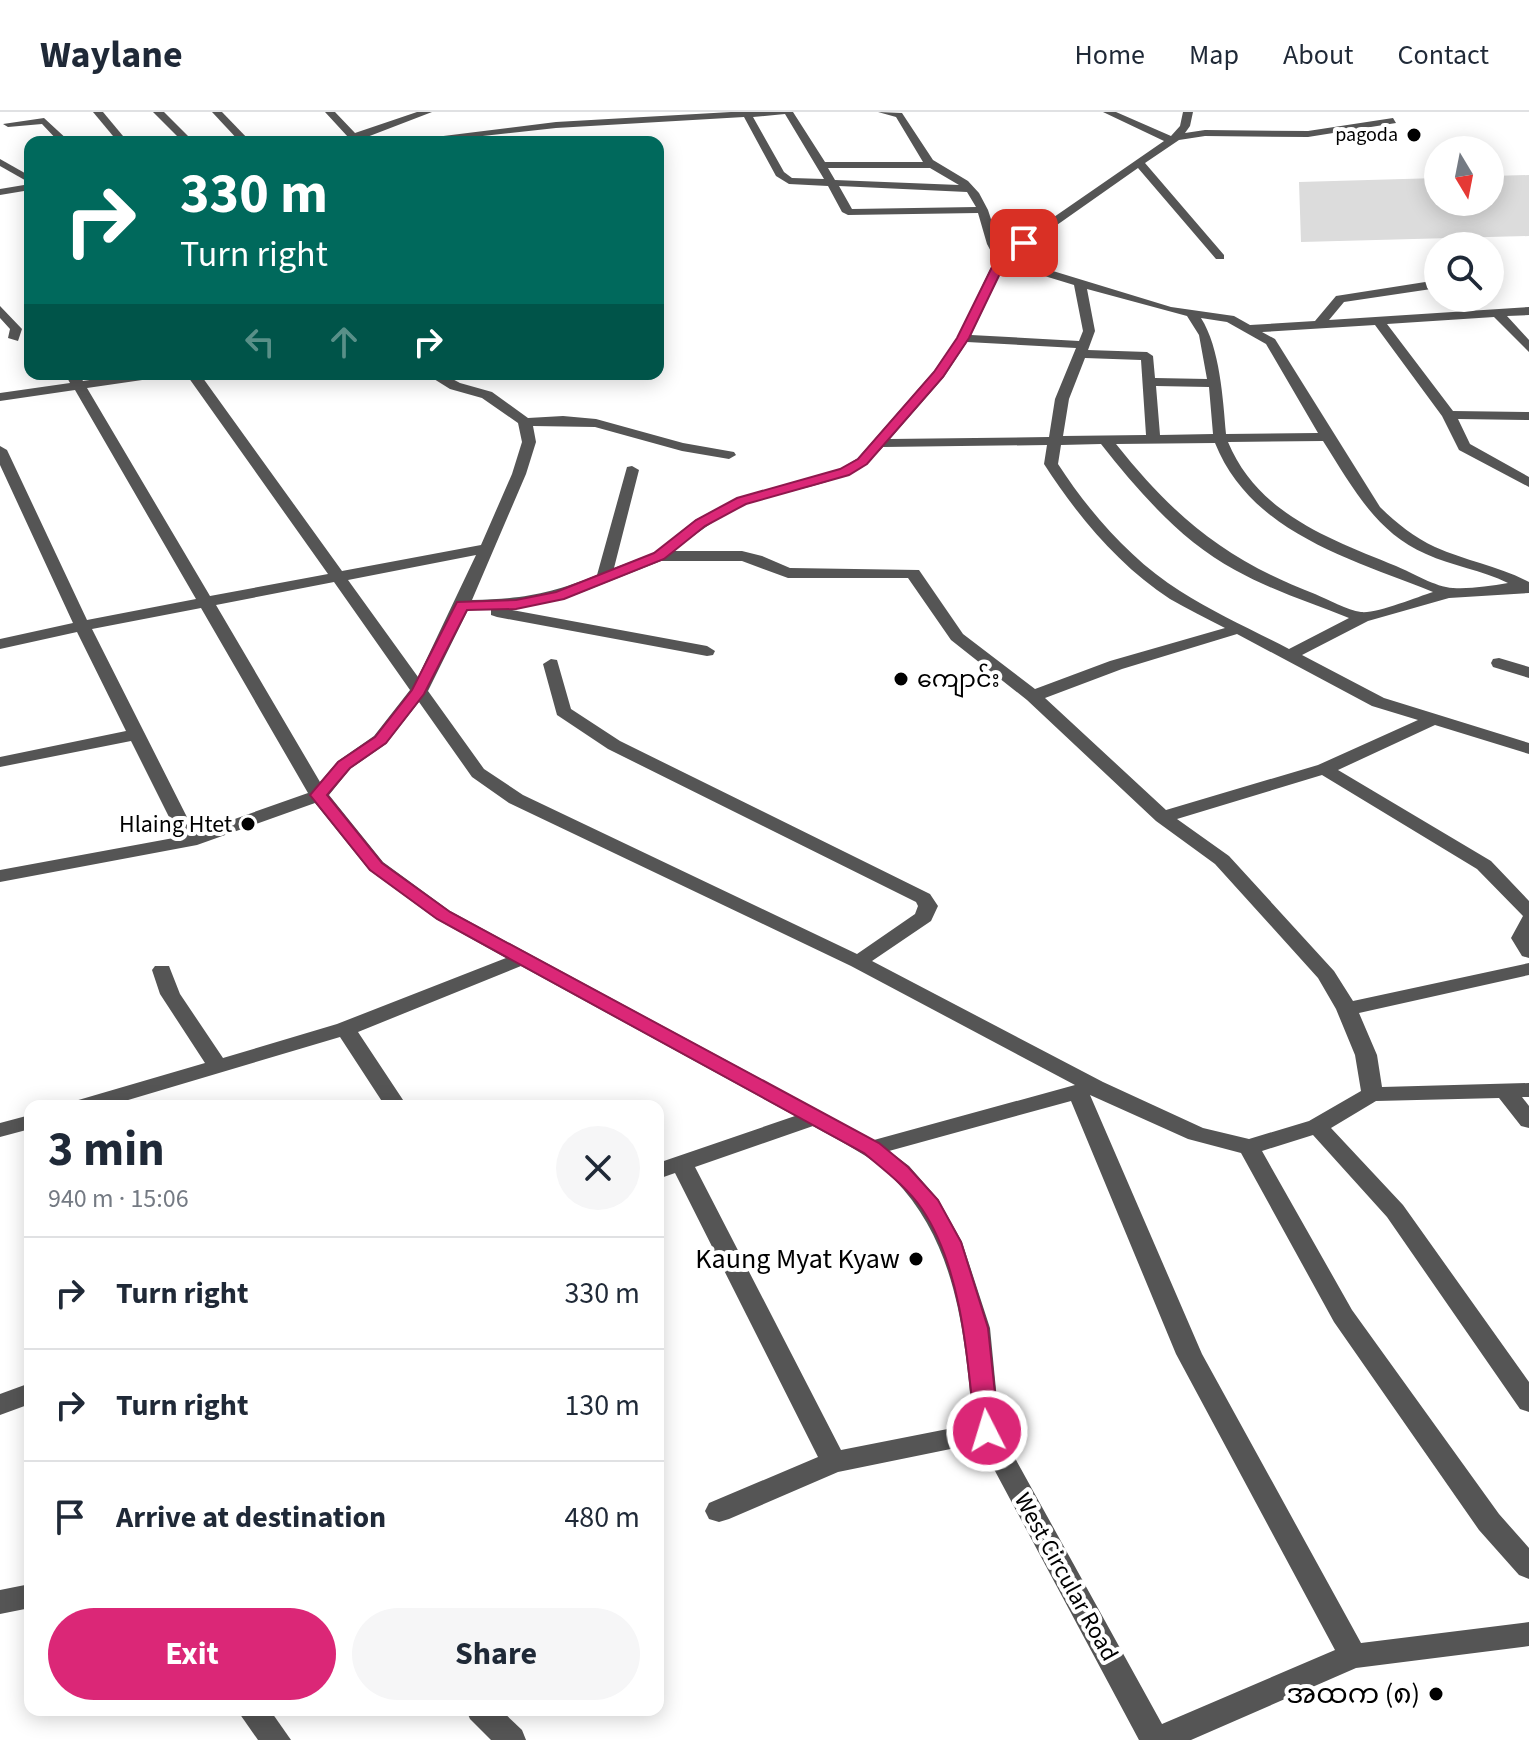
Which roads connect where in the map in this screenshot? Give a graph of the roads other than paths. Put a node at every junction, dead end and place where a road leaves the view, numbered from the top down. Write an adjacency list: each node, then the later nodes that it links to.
1 (98, 112): 17 (street)
2 (158, 112): 18 (street)
3 (217, 112): 19 (street)
4 (330, 112): 20 (street)
5 (427, 112): 21 (street)
6 (785, 112): 11 (street); 25 (street)
7 (883, 112): 26 (street)
8 (1109, 112): 15 (street)
9 (1176, 112): 15 (street)
10 (0, 113): 14 (street)
11 (747, 114): 12 (street); 28 (street)
12 (678, 115): 22 (street)
13 (1393, 121): 15 (street)
14 (4, 127): 16 (street)
15 (1180, 129): 24 (street)
16 (59, 136)
17 (118, 136)
18 (183, 136)
19 (240, 136)
20 (348, 136)
21 (362, 136)
22 (455, 136)
23 (0, 162): 27 (street)
24 (1139, 163): 33 (street); 34 (street)
25 (820, 165): 26 (street); 28 (street)
26 (932, 165): 30 (street)
27 (24, 176)
28 (834, 185): 30 (street); 32 (street)
29 (24, 188): 31 (street)
30 (969, 189): 32 (street)
31 (0, 192)
32 (983, 210): 34 (street)
33 (1220, 257)
34 (1001, 259): 35 (street); 46 (street)
35 (1080, 284): 41 (street); 48 (street)
36 (1424, 286): 43 (street)
37 (0, 310): 45 (street)
38 (1529, 311): 40 (street)
39 (1496, 312): 42 (street); 47 (street)
40 (1504, 312)
41 (1192, 314): 44 (street); 53 (street)
42 (1378, 320): 43 (street); 55 (street)
43 (1319, 324): 44 (street)
44 (1249, 329): 58 (street)
45 (7, 336)
46 (963, 338): 48 (street); 63 (street)
47 (1527, 342)
48 (1082, 349): 52 (street); 61 (street)
49 (76, 380): 54 (street); 74 (street, West Circular Road)
50 (197, 380): 70 (street)
51 (444, 380): 57 (street)
52 (1149, 382): 53 (street); 60 (street)
53 (1215, 383): 59 (street)
54 (0, 397)
55 (1449, 415): 56 (street); 67 (street)
56 (1529, 416)
57 (525, 422): 65 (street); 68 (street)
58 (1328, 437): 59 (street); 72 (street)
59 (1220, 439): 60 (street); 73 (street)
60 (1153, 440): 62 (street)
61 (1056, 441): 62 (street); 63 (street); 78 (street)
62 (1106, 441): 76 (street)
63 (880, 443): 69 (street)
64 (0, 450): 77 (street)
65 (729, 455)
66 (632, 470): 71 (street)
67 (1529, 483)
68 (487, 548): 70 (street); 75 (street)
69 (659, 556): 71 (street); 86 (street)
70 (338, 577): 74 (street); 85 (street)
71 (604, 579): 75 (street)
72 (1527, 582): 73 (street)
73 (1448, 593): 76 (street)
74 (206, 603): 77 (street); 92 (street, West Circular Road)
75 (462, 605): 80 (street); 85 (street)
76 (1362, 618): 81 (street)
77 (82, 626): 79 (street); 88 (street)
78 (1237, 629): 81 (street); 86 (street)
79 (0, 644)
80 (707, 651)
81 (1287, 656): 87 (street)
82 (1499, 663): 84 (street)
83 (551, 664): 100 (street)
84 (1529, 673)
85 (419, 691): 92 (street); 100 (street)
86 (1033, 696): 93 (street)
87 (1432, 720): 89 (street); 91 (street)
88 (137, 734): 90 (street); 94 (street)
89 (1524, 743)
90 (1, 759)
91 (1324, 769): 93 (street); 96 (street)
92 (319, 795): 94 (street); 99 (street, West Circular Road)
93 (1163, 817): 103 (street)
94 (190, 841): 95 (street)
95 (0, 876)
96 (1529, 912)
97 (1529, 921): 98 (street)
98 (1529, 952)
99 (521, 959): 104 (street); 112 (street, West Circular Road)
100 (858, 962): 106 (street)
101 (1529, 969): 103 (street)
102 (162, 970): 105 (street)
103 (1347, 1009): 109 (street)
104 (345, 1029): 105 (street); 111 (street)
105 (218, 1066): 110 (street)
106 (1087, 1090): 117 (street); 118 (street); 130 (street)
107 (1529, 1090): 108 (street)
108 (1506, 1092): 109 (street); 113 (street)
109 (1372, 1094): 115 (street)
110 (103, 1100)
111 (392, 1100)
112 (813, 1118): 118 (street, West Circular Road); 119 (street)
113 (1529, 1121)
114 (24, 1124): 116 (street)
115 (1317, 1126): 117 (street); 121 (street)
116 (0, 1130)
117 (1249, 1147): 126 (street)
118 (871, 1148): 123 (street, West Circular Road)
119 (669, 1167): 124 (street)
120 (24, 1395): 122 (street)
121 (1529, 1402)
122 (0, 1405)
123 (987, 1431): 124 (street); 135 (street, West Circular Road)
124 (834, 1462): 125 (street)
125 (719, 1511)
126 (1529, 1567)
127 (24, 1597): 128 (street)
128 (0, 1602)
129 (1529, 1634): 130 (street)
130 (1353, 1656): 135 (street)
131 (257, 1716): 133 (street)
132 (487, 1716): 134 (street)
133 (276, 1740)
134 (511, 1740)
135 (1157, 1740)

